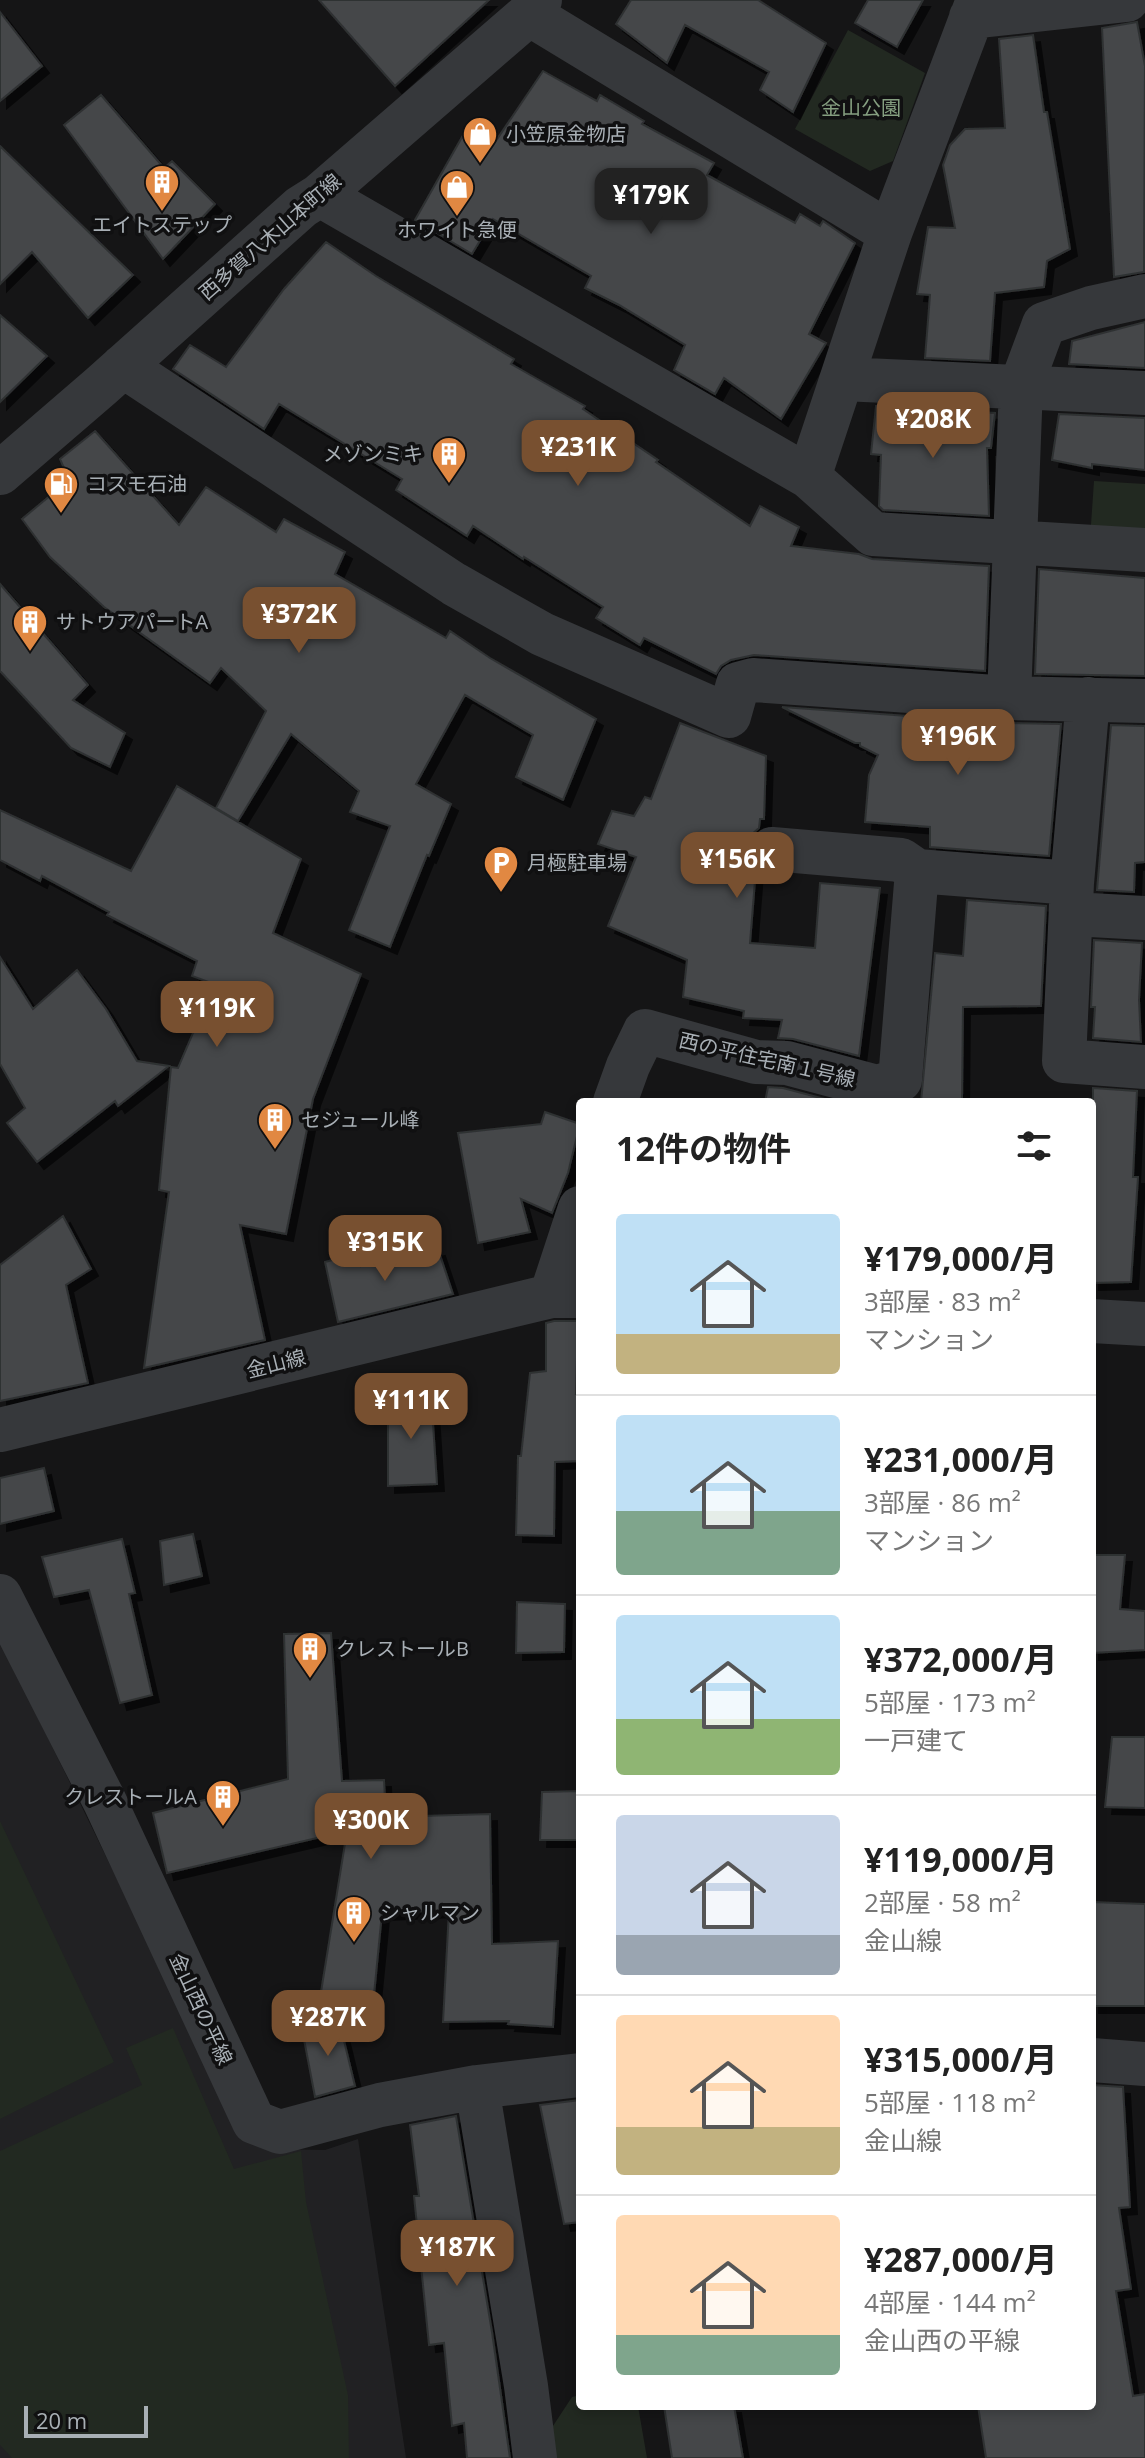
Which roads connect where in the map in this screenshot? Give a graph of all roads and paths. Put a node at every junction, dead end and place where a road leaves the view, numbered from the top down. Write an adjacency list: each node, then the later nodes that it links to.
1 (1127, 0): 3 (street)
2 (534, 7): 4 (street, 西多賀八木山本町線); 5 (street)
3 (974, 9): 5 (street)
4 (320, 195): 7 (street, 西多賀八木山本町線); 12 (street)
5 (890, 233): 8 (street)
6 (1145, 296): 9 (street)
7 (123, 366): 11 (street, 西多賀八木山本町線); 15 (street)
8 (843, 379): 9 (street); 12 (street)
9 (1021, 386): 10 (street); 13 (street)
10 (1145, 393)
11 (0, 473)
12 (809, 477): 13 (street)
13 (1013, 543): 14 (street); 15 (street)
14 (1145, 550)
15 (1009, 698): 16 (street)
16 (1088, 699): 17 (street); 20 (street)
17 (1145, 701)
18 (772, 849): 19 (street)
19 (917, 871): 20 (street); 23 (street, 西の平住宅南１号線)
20 (1072, 898): 21 (street); 22 (street)
21 (1145, 918)
22 (1145, 1067)
23 (616, 1098)
24 (576, 1231): 25 (street)
25 (565, 1296): 28 (street, 金山線)
26 (1096, 1321): 27 (street)
27 (1145, 1324)
28 (0, 1430)
29 (0, 1596): 33 (street, 金山西の平線)
30 (1096, 2060): 31 (street)
31 (1145, 2064)
32 (576, 2075): 33 (street, 金山西の平線)
33 (477, 2087): 34 (street)
34 (535, 2458)

